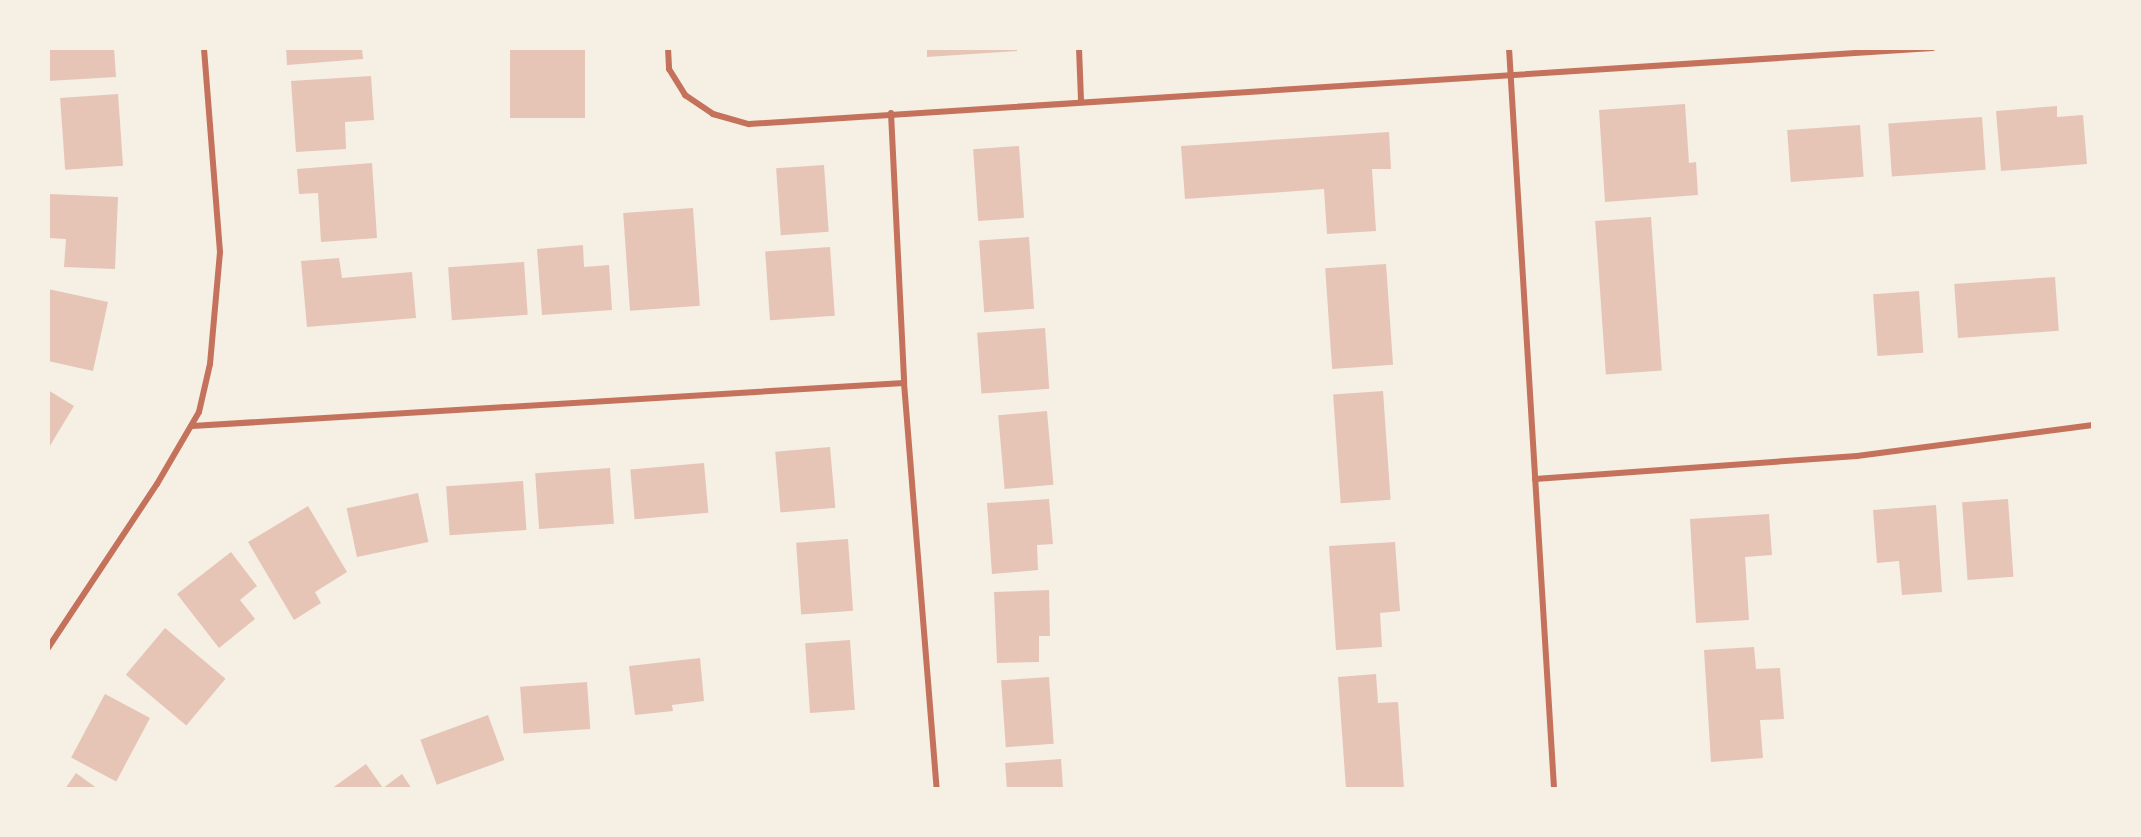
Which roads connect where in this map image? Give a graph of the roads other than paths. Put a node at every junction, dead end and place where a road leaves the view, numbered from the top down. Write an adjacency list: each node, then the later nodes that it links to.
1 (204, 48): 11 (street)
2 (668, 48): 8 (street)
3 (1079, 48): 7 (street)
4 (1509, 48): 6 (street)
5 (1933, 48): 6 (street)
6 (1510, 74): 7 (street); 12 (street)
7 (1081, 101): 8 (street)
8 (891, 113): 9 (street)
9 (904, 383): 11 (street); 14 (street)
10 (2093, 425): 12 (street)
11 (192, 426): 13 (street)
12 (1535, 479): 15 (street)
13 (48, 648)
14 (937, 789)
15 (1554, 789)

